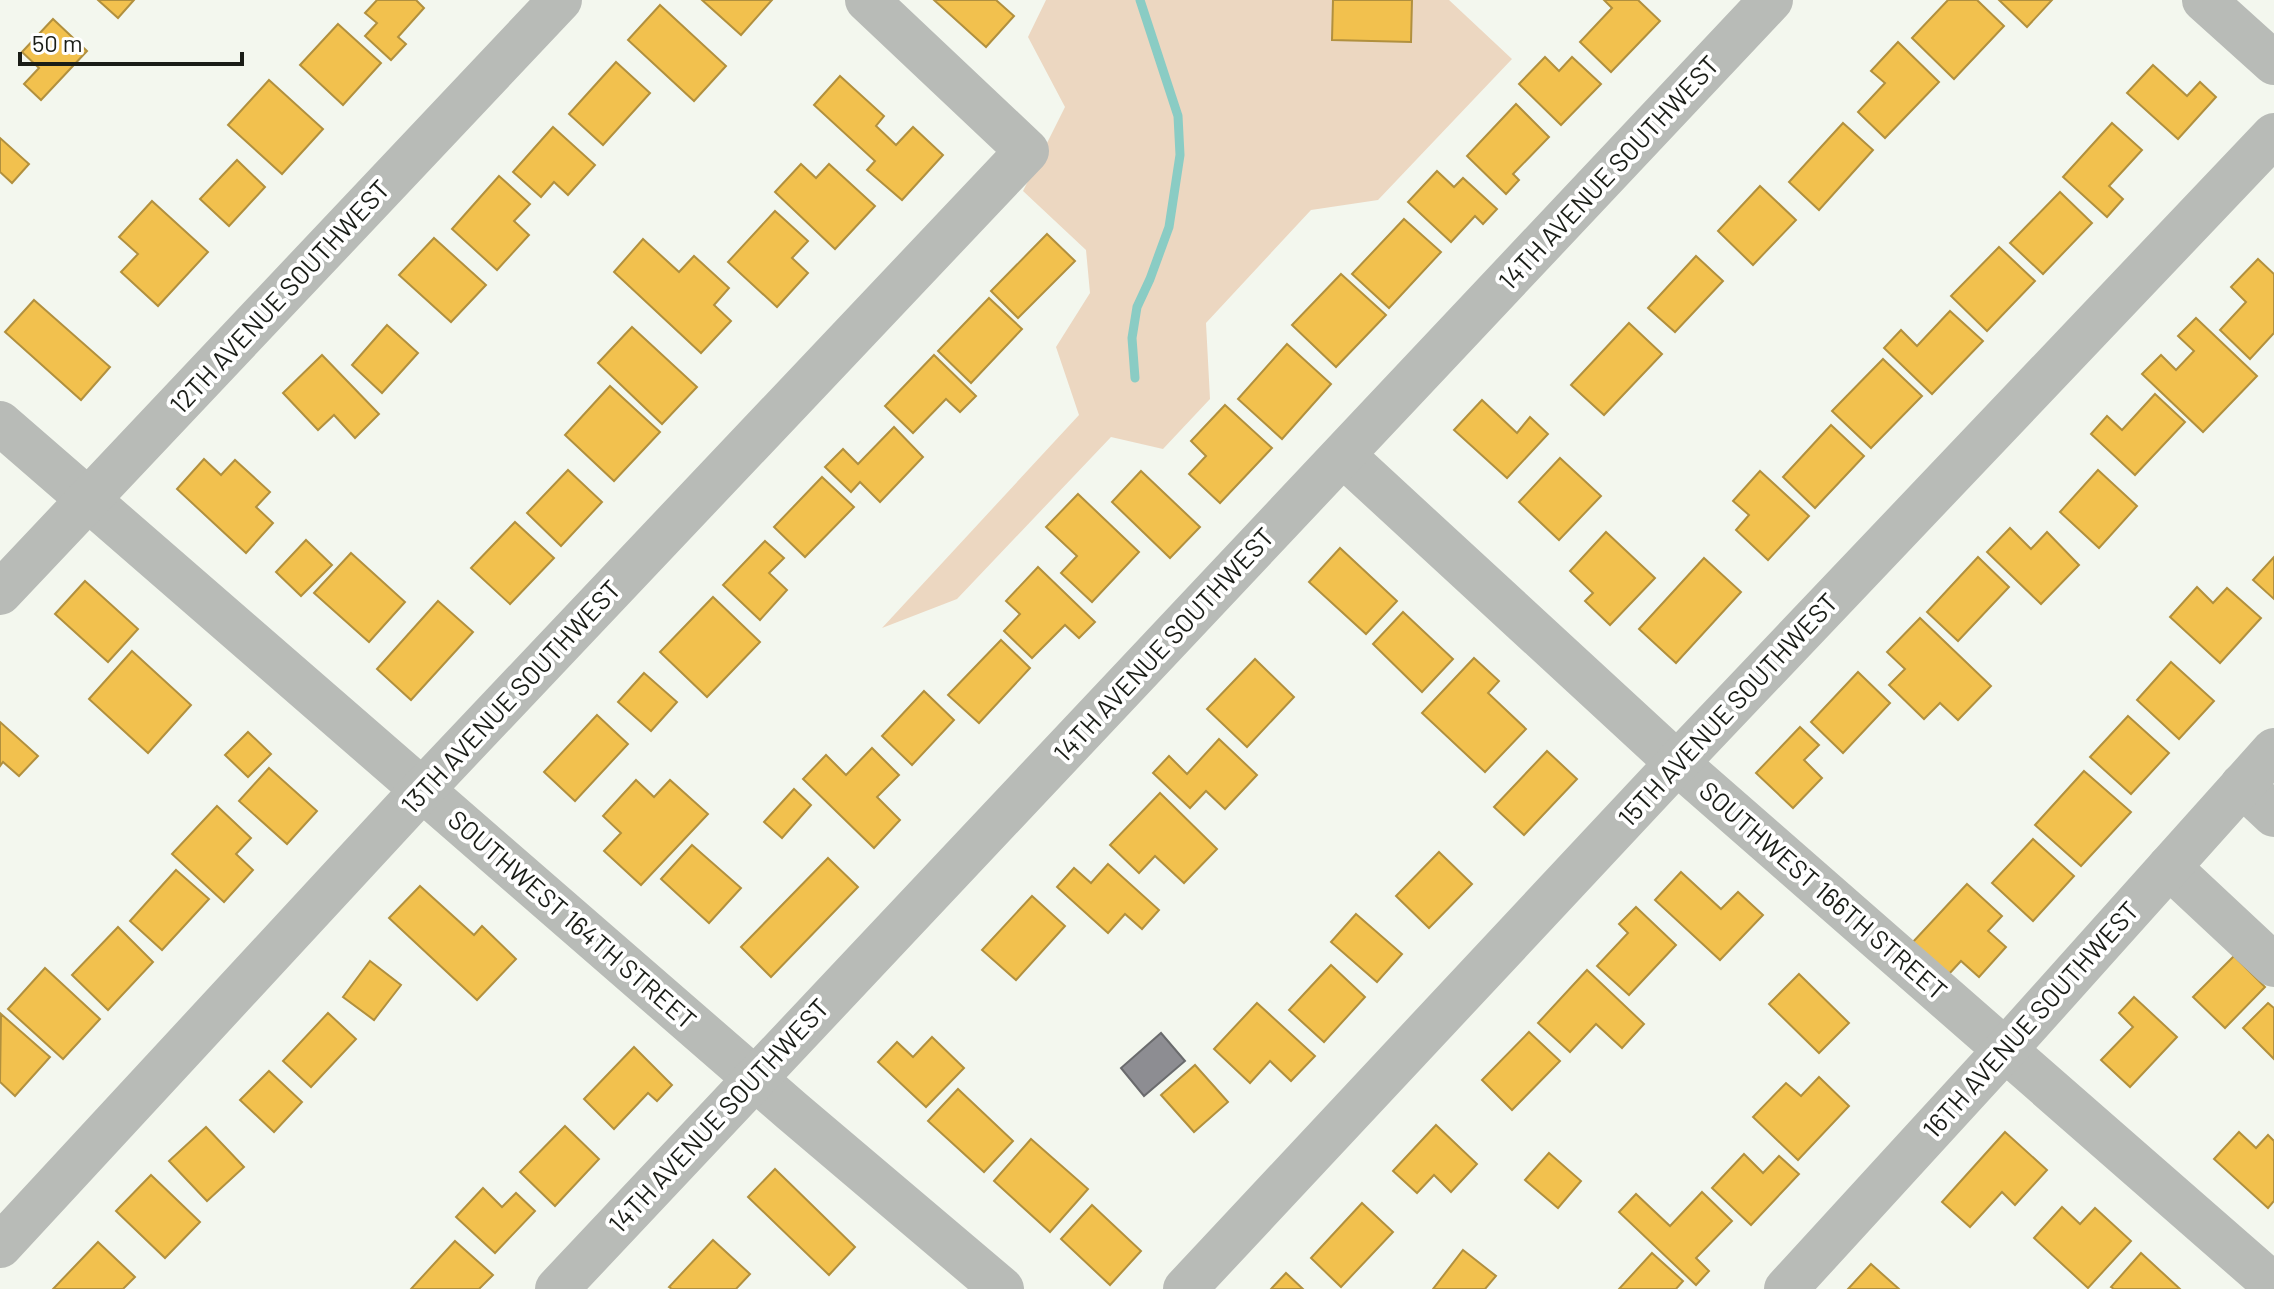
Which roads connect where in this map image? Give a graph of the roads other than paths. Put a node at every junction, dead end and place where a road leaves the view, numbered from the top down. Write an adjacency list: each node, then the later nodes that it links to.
1 (560, 0): 9 (street, 12TH AVENUE SOUTHWEST)
2 (867, 0): 14 (street, 13TH AVENUE SOUTHWEST)
3 (1771, 0): 8 (street, 14TH AVENUE SOUTHWEST)
4 (2204, 0): 5 (street)
5 (2274, 63)
6 (2274, 135): 12 (street, 15TH AVENUE SOUTHWEST)
7 (0, 423): 9 (street, SOUTHWEST 164TH STREET)
8 (1344, 456): 12 (street, SOUTHWEST 166TH STREET); 19 (street, 14TH AVENUE SOUTHWEST)
9 (90, 499): 10 (street, 12TH AVENUE SOUTHWEST); 14 (street, SOUTHWEST 164TH STREET)
10 (0, 593)
11 (2274, 750): 13 (street, 16TH AVENUE SOUTHWEST)
12 (1677, 763): 18 (street, SOUTHWEST 166TH STREET); 24 (street, 15TH AVENUE SOUTHWEST)
13 (2242, 785): 15 (street); 16 (street, 16TH AVENUE SOUTHWEST)
14 (422, 790): 19 (street, SOUTHWEST 164TH STREET); 20 (street, 13TH AVENUE SOUTHWEST)
15 (2274, 815)
16 (2169, 867): 17 (street); 18 (street, 16TH AVENUE SOUTHWEST)
17 (2274, 965)
18 (2005, 1050): 21 (street, SOUTHWEST 166TH STREET); 25 (street, 16TH AVENUE SOUTHWEST)
19 (754, 1077): 22 (street, 14TH AVENUE SOUTHWEST); 23 (street, SOUTHWEST 164TH STREET)
20 (0, 1246)
21 (2274, 1285)
22 (557, 1289)
23 (1002, 1289)
24 (1185, 1289)
25 (1786, 1289)

